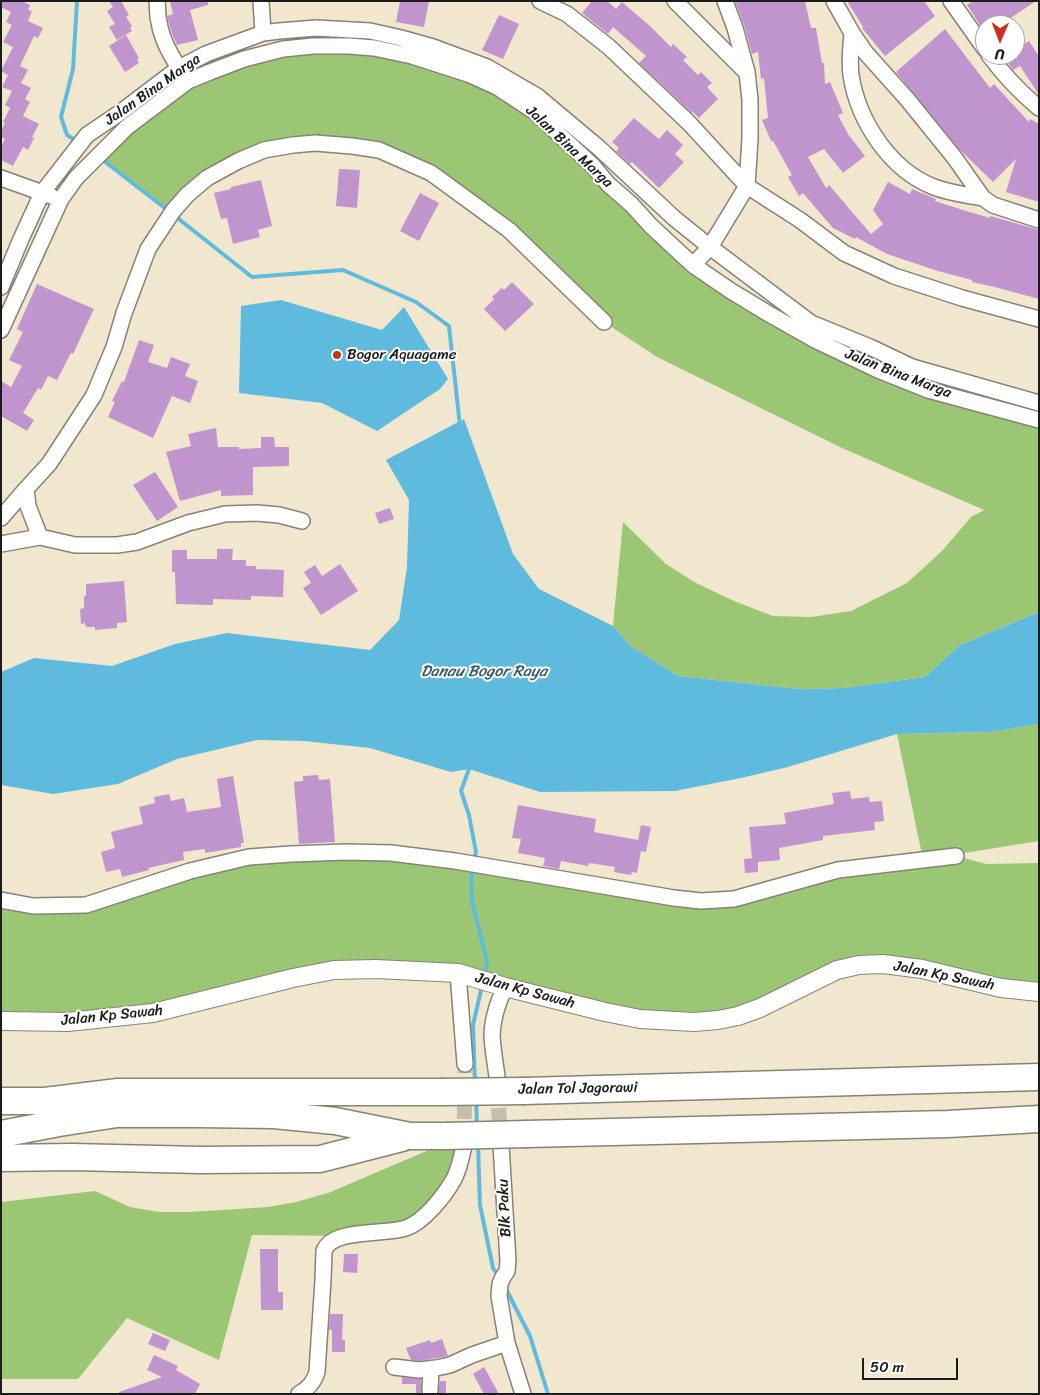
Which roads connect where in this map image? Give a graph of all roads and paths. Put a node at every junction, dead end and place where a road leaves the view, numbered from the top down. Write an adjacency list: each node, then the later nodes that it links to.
1 (157, 1): 12 (street)
2 (261, 1): 8 (street)
3 (540, 1): 17 (street)
4 (675, 1): 13 (street)
5 (726, 1): 13 (street)
6 (834, 1): 9 (street)
7 (951, 1): 10 (street)
8 (263, 33): 12 (street, Jalan Bina Marga); 22 (street, Jalan Bina Marga)
9 (852, 33): 19 (street); 19 (street)
10 (975, 35)
11 (996, 65): 15 (street)
12 (179, 68): 14 (street); 18 (street, Jalan Bina Marga)
13 (746, 72): 17 (street)
14 (188, 81): 20 (street, Jalan Bina Marga); 23 (street, Jalan Bina Marga)
15 (1039, 108)
16 (1, 178): 18 (street)
17 (747, 186): 22 (street); 25 (street)
18 (42, 194): 20 (street); 24 (street)
19 (982, 198): 21 (street)
20 (61, 199): 27 (street, Jalan Bina Marga)
21 (1039, 220)
22 (710, 247): 23 (street); 28 (street, Jalan Bina Marga)
23 (693, 265): 29 (street, Jalan Bina Marga)
24 (1, 288)
25 (1039, 319)
26 (604, 322): 30 (street)
27 (1, 330)
28 (1039, 403)
29 (1039, 420)
30 (26, 488): 31 (street); 33 (street)
31 (1, 518)
32 (302, 521): 33 (street)
33 (40, 537): 34 (street)
34 (1, 544)
35 (956, 856): 36 (street)
36 (1, 900)
37 (461, 974): 38 (street, Jalan Kp Sawah); 40 (street, Jalan Kp Sawah); 41 (street)
38 (501, 985): 39 (street, Jalan Kp Sawah); 42 (street)
39 (1039, 992)
40 (1, 1021)
41 (465, 1064)
42 (497, 1076)
43 (1039, 1077): 45 (highway, Jalan Tol Jagorawi, bridge)
44 (1, 1089): 45 (highway)
45 (118, 1092): 46 (highway)
46 (1, 1101)
47 (1039, 1119): 50 (highway, bridge)
48 (1, 1134): 49 (highway)
49 (410, 1136): 50 (highway); 52 (highway)
50 (455, 1140): 57 (street)
51 (502, 1145): 53 (street, Blk Paku)
52 (1, 1158)
53 (507, 1343): 55 (street); 58 (street, Blk Paku)
54 (394, 1366): 55 (street)
55 (431, 1369): 56 (street)
56 (430, 1390)
57 (299, 1394)
58 (523, 1394)

